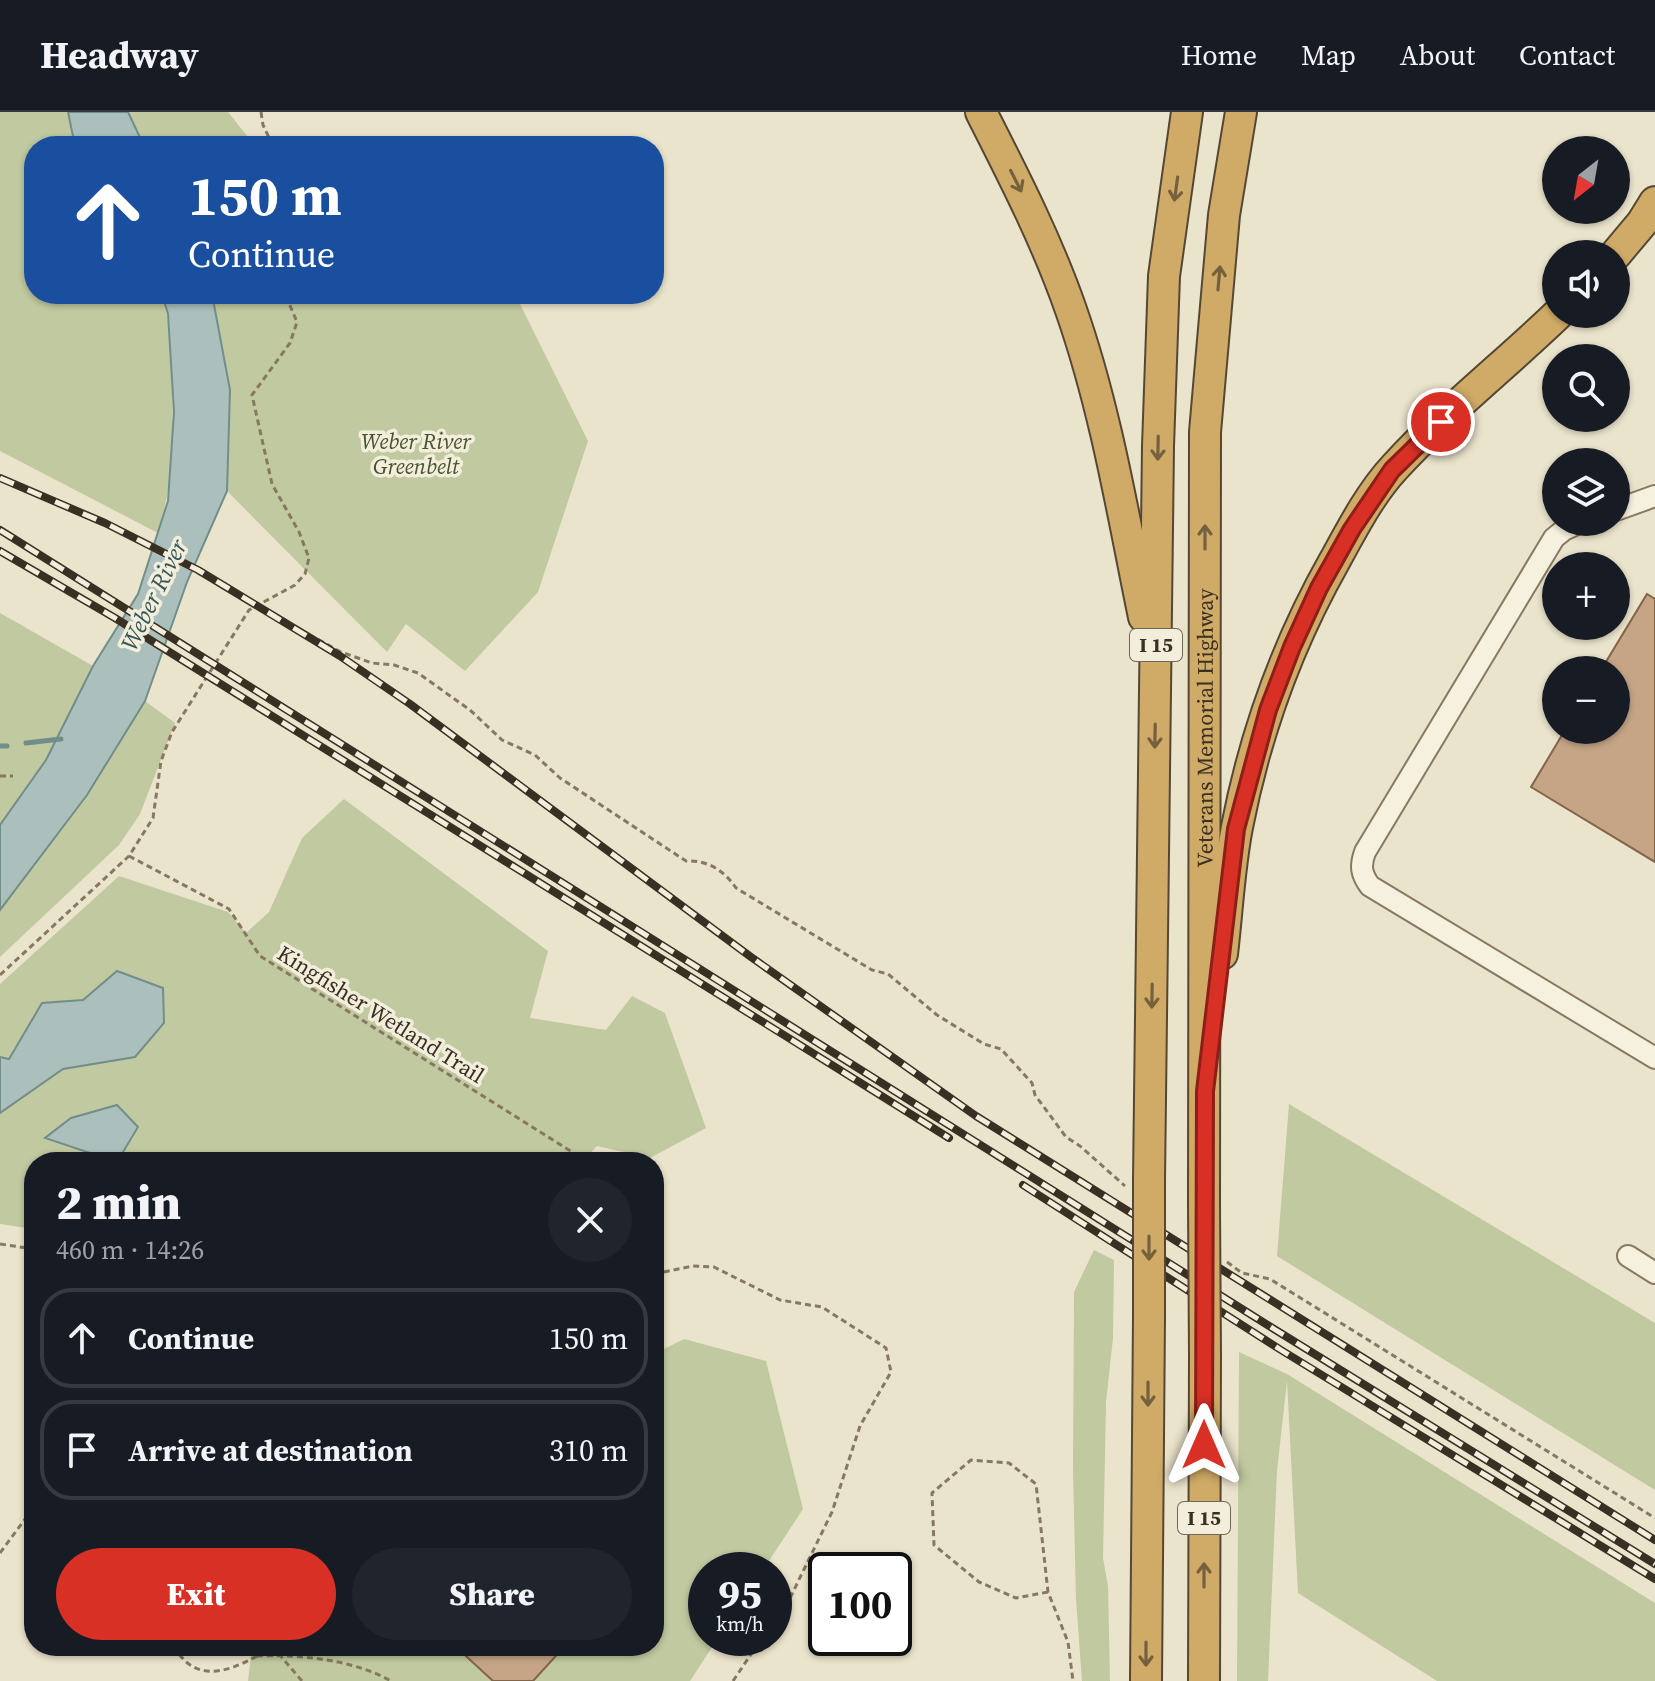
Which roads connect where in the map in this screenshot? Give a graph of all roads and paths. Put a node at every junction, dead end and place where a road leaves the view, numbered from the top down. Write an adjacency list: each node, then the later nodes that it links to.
1 (261, 112): 5 (path)
2 (981, 112): 16 (highway, one-way to 16)
3 (1187, 112): 16 (highway, I 15, one-way to 16)
4 (1241, 112): 22 (highway, Veterans Memorial Highway / I 15, one-way to 4)
5 (268, 136)
6 (1655, 202): 8 (highway)
7 (1655, 228): 9 (highway)
8 (1628, 240)
9 (1630, 256)
10 (289, 304): 15 (path)
11 (1543, 328): 22 (highway)
12 (1655, 496): 13 (street)
13 (1630, 505)
14 (1556, 536): 21 (street)
15 (257, 606): 19 (path); 24 (path)
16 (1156, 676): 24 (highway, I 15, one-way to 24)
17 (0, 776): 18 (path)
18 (13, 776)
19 (129, 856): 20 (path); 23 (path, Kingfisher Wetland Trail)
20 (0, 975)
21 (1655, 1058)
22 (1205, 1091): 48 (highway, Veterans Memorial Highway / I 15, one-way to 22, bridge)
23 (572, 1152)
24 (1142, 1186): 47 (highway, I 15, one-way to 47, bridge)
25 (0, 1244): 26 (path)
26 (24, 1248)
27 (1218, 1255): 31 (path)
28 (1628, 1256): 30 (street)
29 (664, 1272): 35 (path)
30 (1655, 1273)
31 (1655, 1518)
32 (24, 1521): 33 (path)
33 (0, 1553)
34 (1048, 1592): 34 (path); 46 (path)
35 (792, 1594)
36 (178, 1656): 41 (path)
37 (257, 1656): 42 (path)
38 (281, 1656): 43 (path)
39 (292, 1656): 44 (path)
40 (750, 1656): 45 (path)
41 (201, 1677)
42 (212, 1678)
43 (302, 1681)
44 (391, 1681)
45 (733, 1681)
46 (1073, 1681)
47 (1146, 1681)
48 (1204, 1681)

